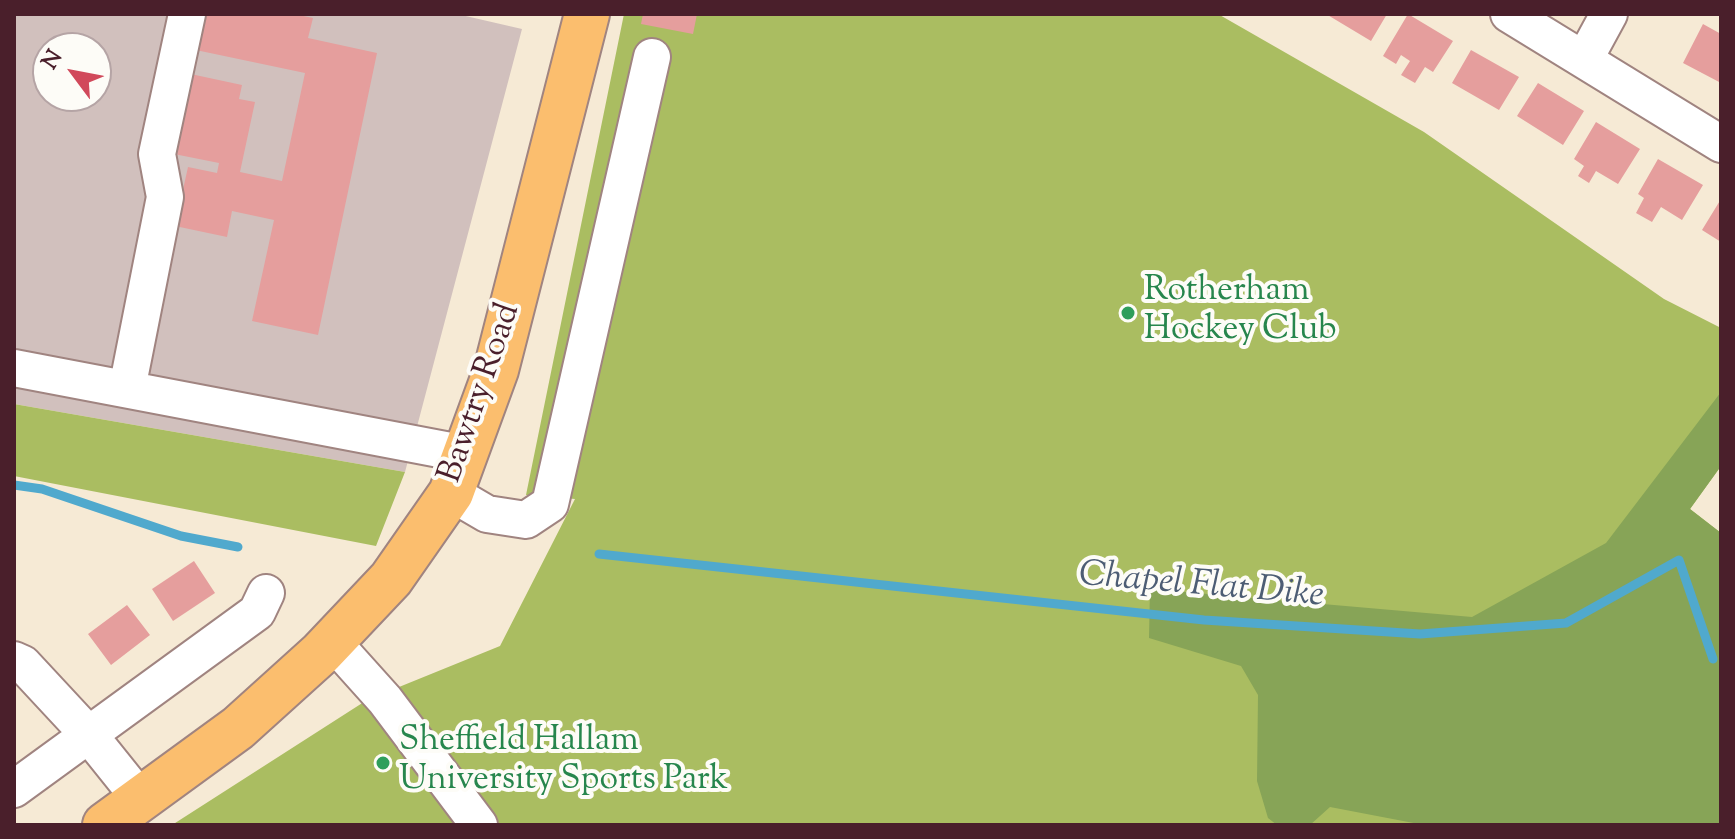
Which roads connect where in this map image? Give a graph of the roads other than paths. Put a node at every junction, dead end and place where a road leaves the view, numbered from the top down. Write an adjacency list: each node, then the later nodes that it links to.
1 (187, 14): 9 (street)
2 (587, 14): 10 (main road, Bawtry Road)
3 (1509, 14): 6 (street)
4 (1609, 14): 6 (street)
5 (652, 57): 10 (street)
6 (1584, 60): 7 (street)
7 (1721, 144)
8 (14, 368): 9 (street)
9 (127, 389): 10 (street)
10 (458, 473): 12 (main road, Bawtry Road)
11 (266, 593): 14 (street)
12 (332, 641): 16 (main road, Bawtry Road); 18 (street)
13 (14, 660): 14 (street)
14 (89, 735): 15 (street); 16 (street)
15 (14, 789)
16 (142, 801): 17 (main road, Bawtry Road)
17 (105, 825)
18 (479, 825)

